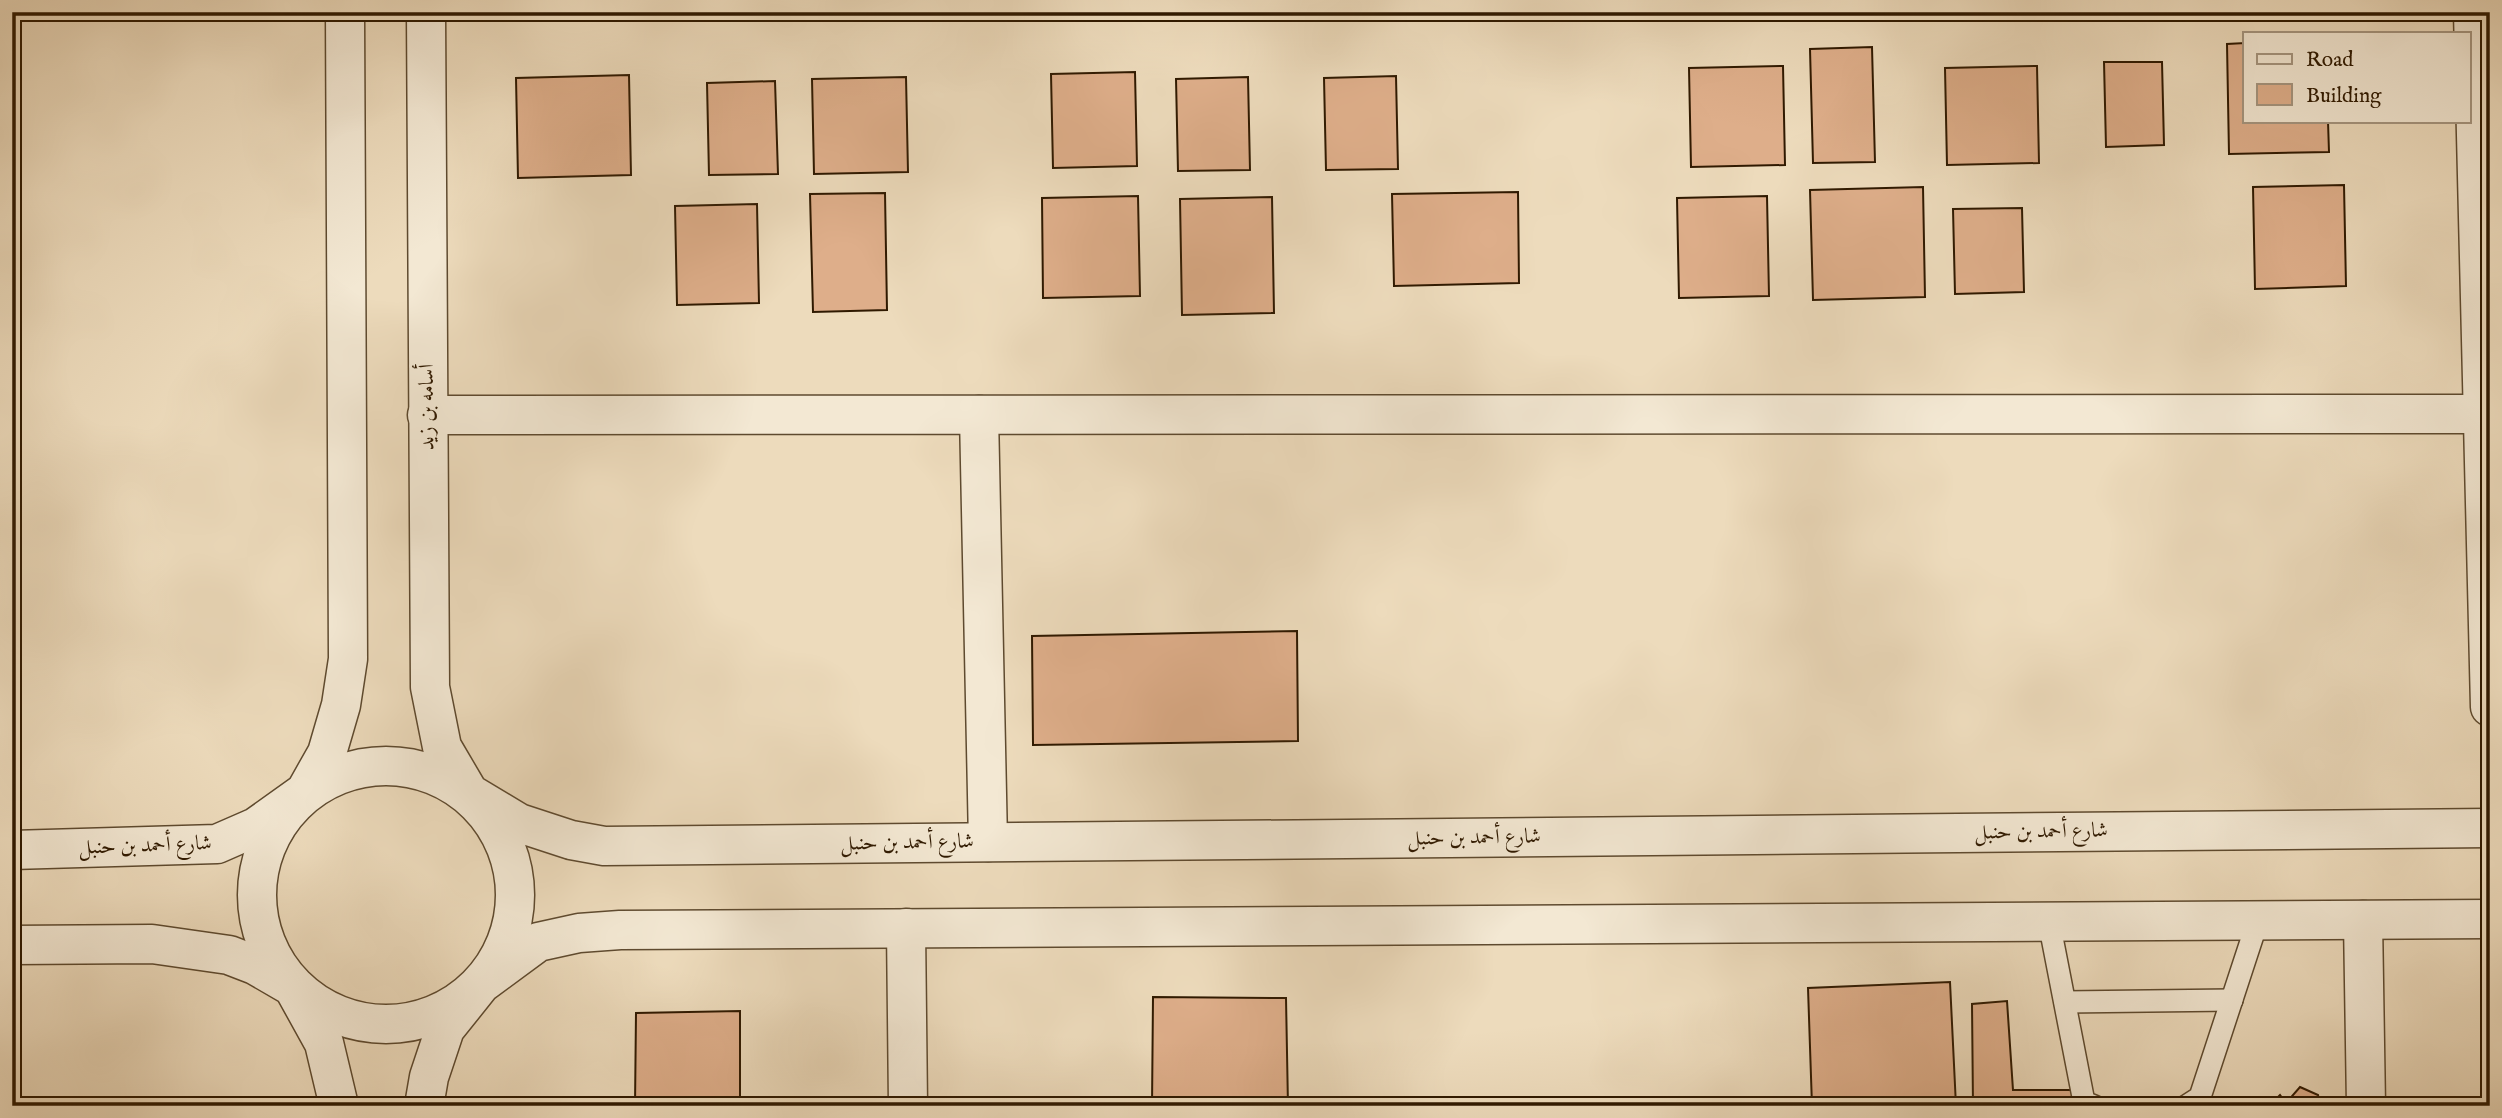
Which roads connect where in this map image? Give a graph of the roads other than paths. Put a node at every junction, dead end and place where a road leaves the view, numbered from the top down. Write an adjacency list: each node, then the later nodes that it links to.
1 (345, 12): 9 (street)
2 (426, 12): 6 (street, أسامه بن زيد)
3 (2473, 12): 4 (street)
4 (2485, 339): 5 (street)
5 (2481, 414): 7 (street); 8 (street)
6 (427, 415): 7 (street); 10 (street, أسامه بن زيد)
7 (979, 415): 12 (street)
8 (2490, 706)
9 (306, 792): 10 (street, شارع أحمد بن حنبل); 13 (street, شارع أحمد بن حنبل); 21 (street)
10 (469, 793): 12 (street, شارع أحمد بن حنبل); 20 (street)
11 (2490, 828): 12 (street, شارع أحمد بن حنبل)
12 (988, 842)
13 (12, 850)
14 (2490, 919): 16 (street)
15 (2258, 920): 16 (street); 17 (street); 22 (lane)
16 (2363, 920): 29 (street)
17 (2049, 922): 18 (street); 23 (lane)
18 (906, 928): 20 (street); 26 (street)
19 (12, 945): 21 (street)
20 (481, 984): 21 (street); 25 (street)
21 (293, 987): 24 (street)
22 (2232, 1000): 23 (lane); 28 (lane)
23 (2066, 1002): 27 (lane)
24 (339, 1106)
25 (424, 1106)
26 (908, 1106)
27 (2094, 1106)
28 (2186, 1106)
29 (2366, 1106)

